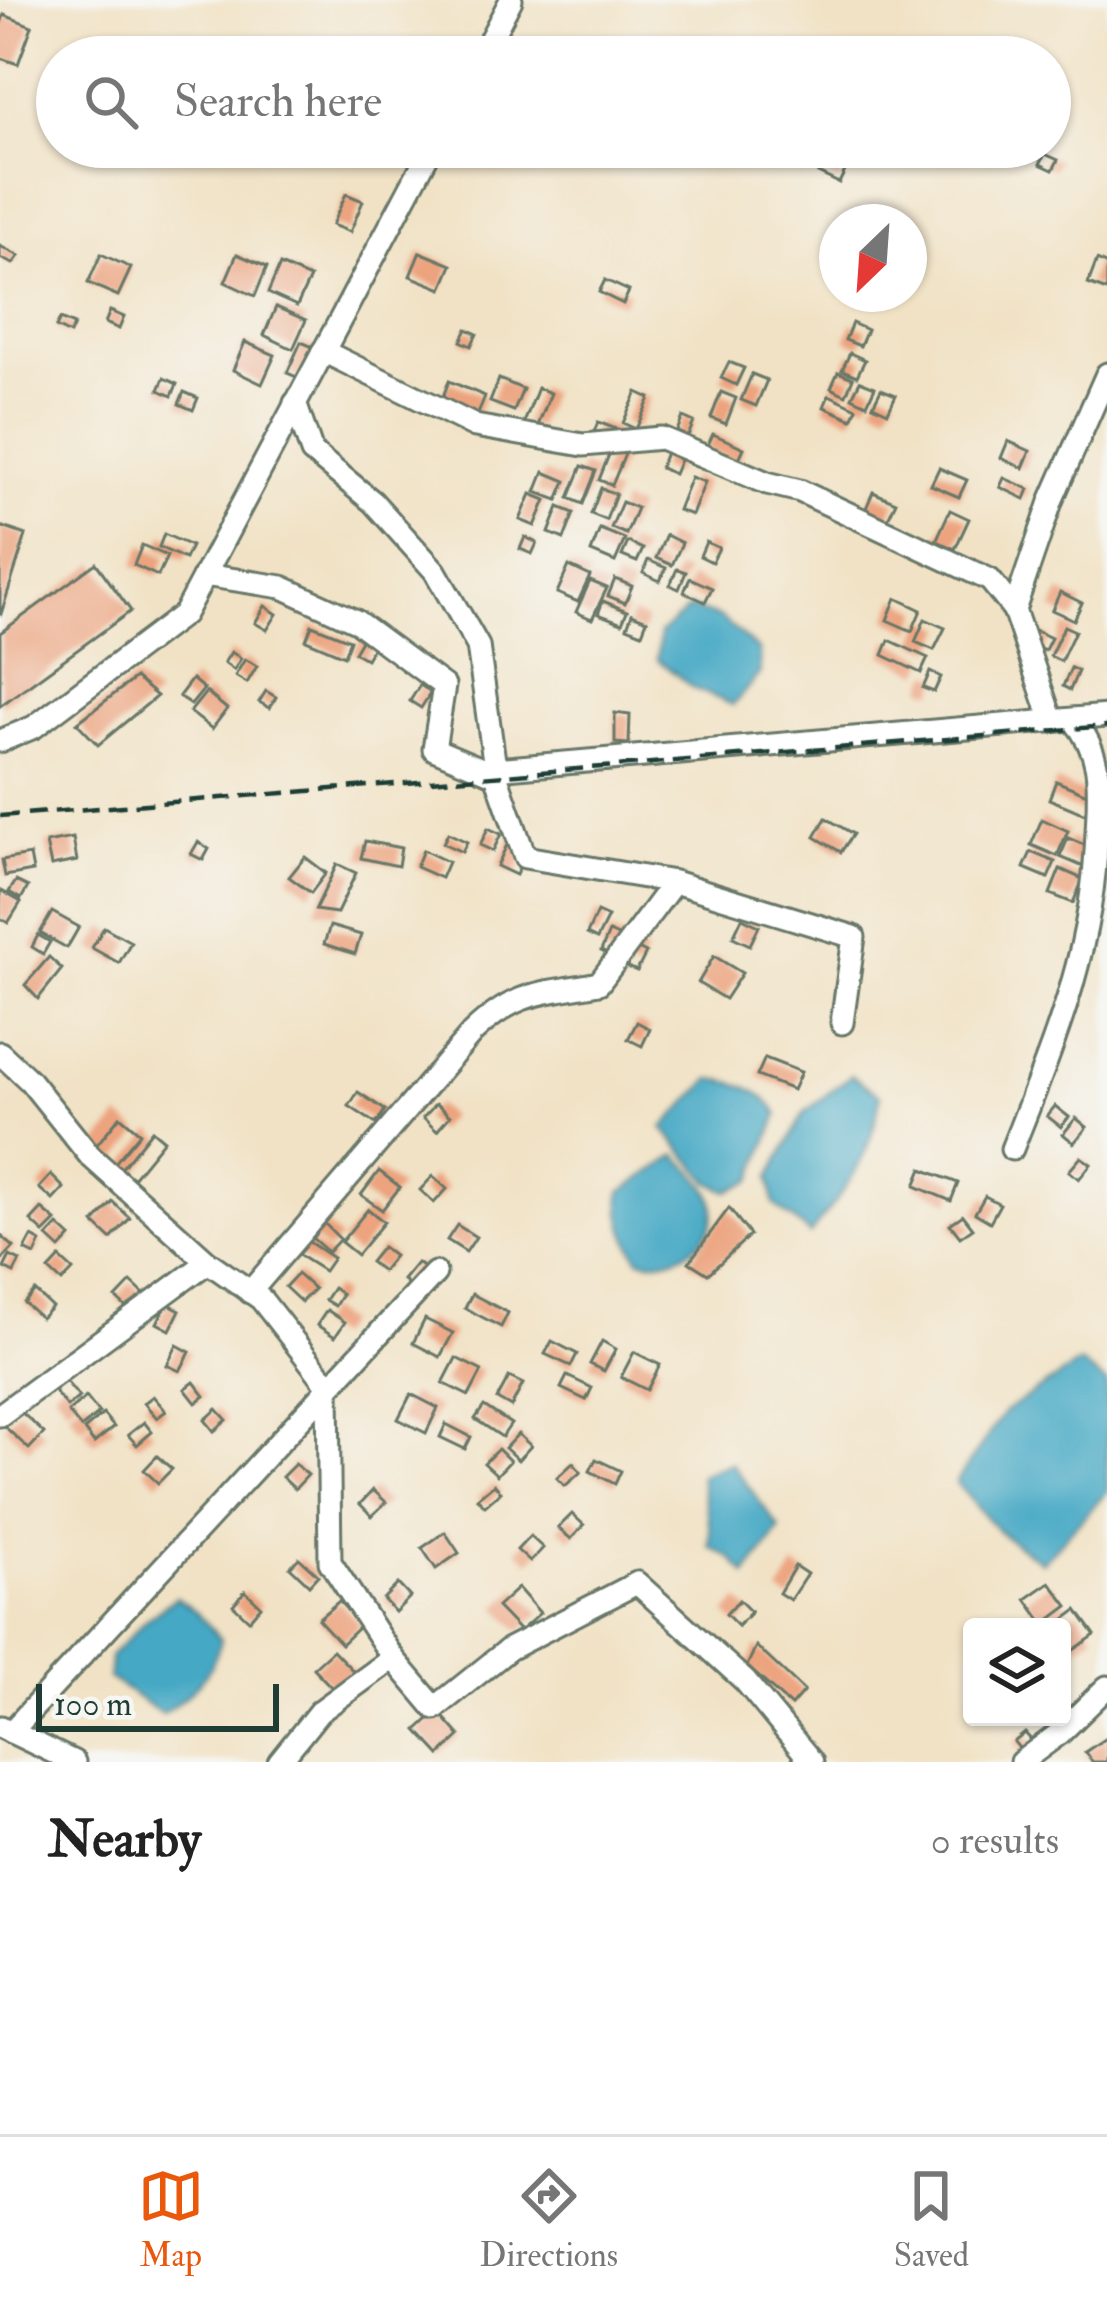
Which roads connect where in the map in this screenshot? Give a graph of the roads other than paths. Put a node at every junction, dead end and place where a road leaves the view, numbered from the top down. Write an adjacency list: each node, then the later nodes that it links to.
1 (511, 0): 2 (street)
2 (492, 36)
3 (421, 168): 4 (street)
4 (323, 350): 6 (street); 8 (street)
5 (1107, 374): 8 (street)
6 (295, 404): 7 (street); 12 (street)
7 (204, 575): 11 (street); 12 (street)
8 (1014, 610): 10 (street)
9 (1107, 716): 10 (street)
10 (1062, 720): 12 (street); 16 (street)
11 (0, 741)
12 (496, 772): 13 (street)
13 (674, 882): 14 (street); 19 (street)
14 (842, 1024)
15 (0, 1054): 17 (street)
16 (1012, 1149)
17 (208, 1262): 19 (street); 21 (street)
18 (435, 1273): 20 (street)
19 (250, 1292): 20 (street)
20 (328, 1385): 22 (street); 24 (street)
21 (0, 1415)
22 (393, 1658): 26 (street); 27 (street)
23 (1107, 1687): 28 (street)
24 (5, 1729): 25 (street)
25 (74, 1762)
26 (279, 1762)
27 (812, 1762)
28 (1021, 1762)

